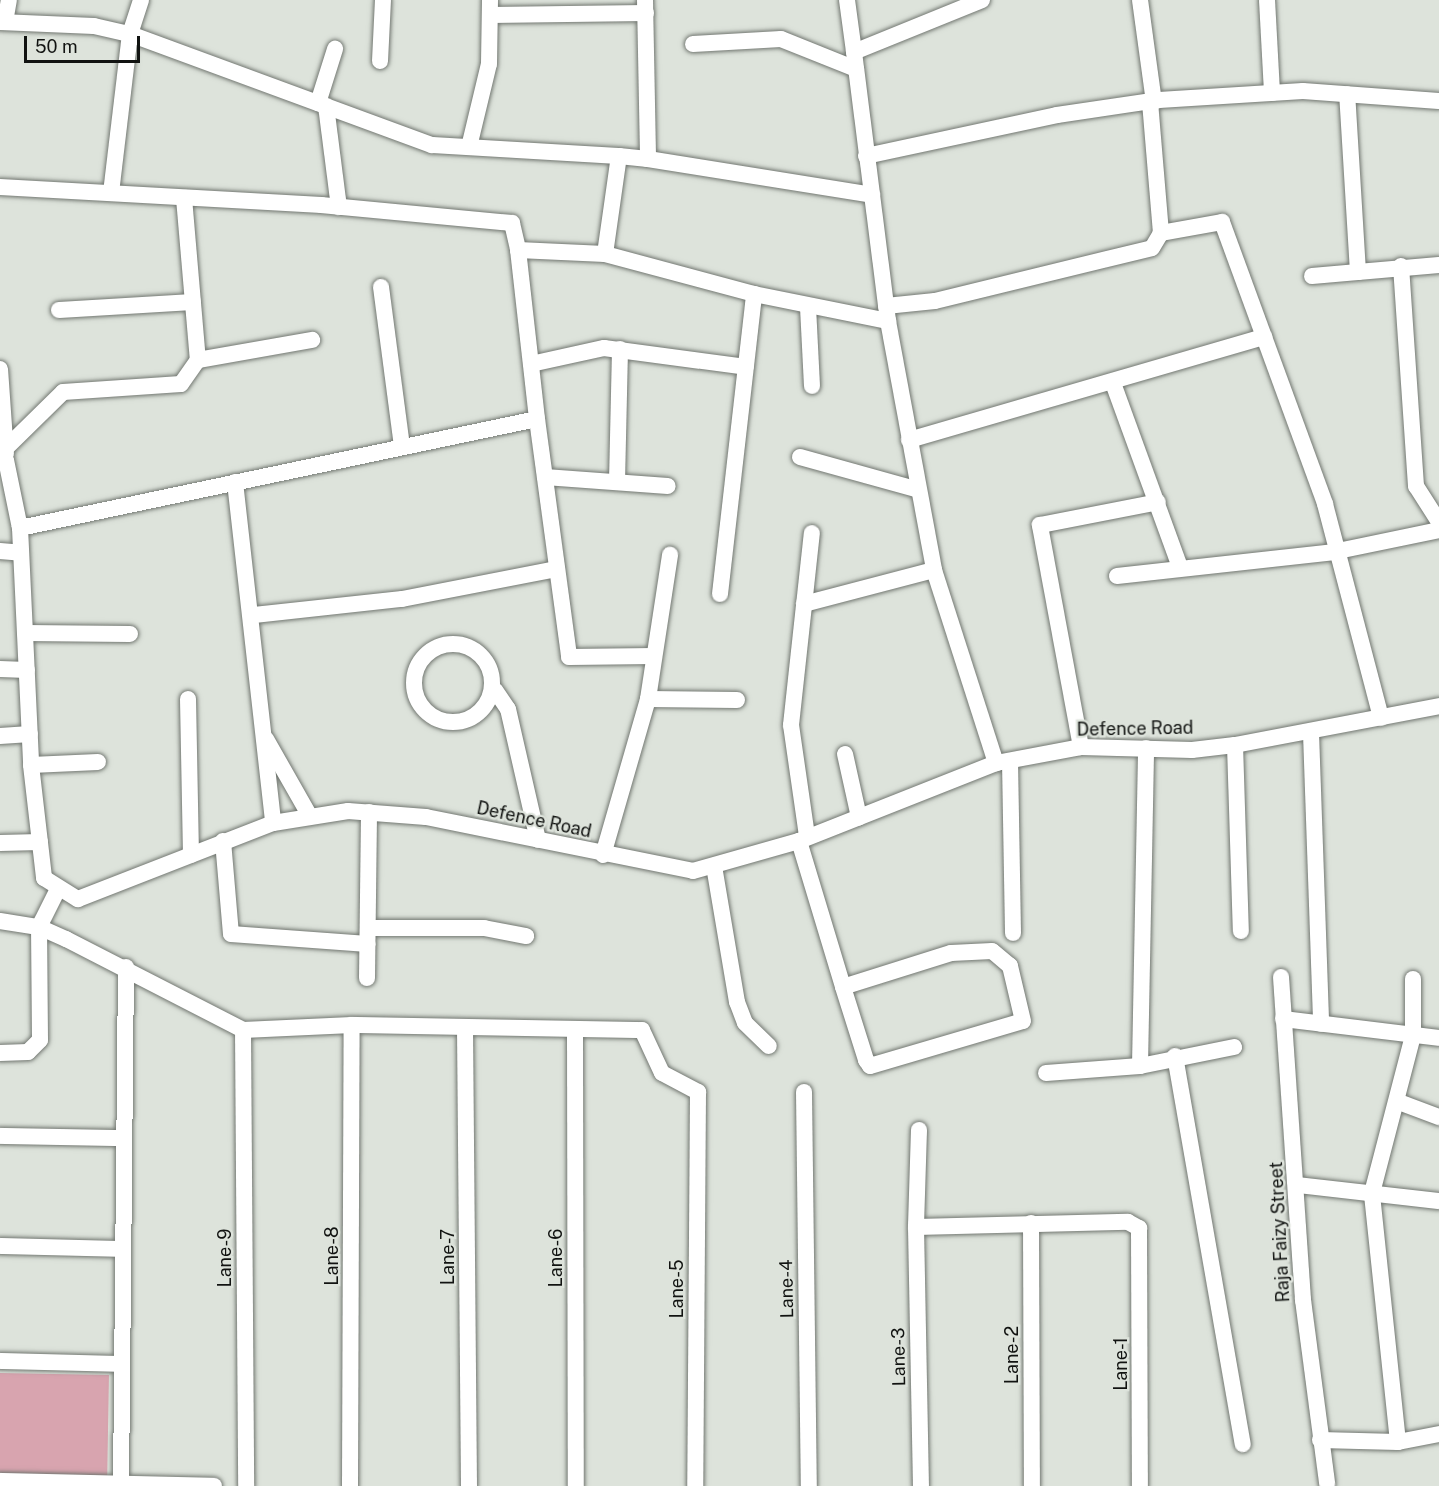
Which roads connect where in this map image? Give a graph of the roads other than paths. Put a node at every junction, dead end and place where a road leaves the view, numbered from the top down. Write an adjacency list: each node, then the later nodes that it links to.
1 (9, 0): 10 (street)
2 (141, 0): 11 (street)
3 (384, 0): 15 (street)
4 (847, 0): 14 (street)
5 (982, 0): 14 (street)
6 (1140, 0): 20 (street)
7 (1267, 0): 17 (street)
8 (646, 6): 9 (street); 25 (street)
9 (490, 7): 22 (street)
10 (3, 22): 11 (street)
11 (130, 34): 21 (street); 27 (street)
12 (693, 44): 16 (street)
13 (336, 49): 21 (street)
14 (854, 52): 16 (street)
15 (380, 61)
16 (856, 69): 24 (street)
17 (1272, 93): 18 (street); 20 (street)
18 (1347, 94): 19 (street); 36 (street)
19 (1439, 101)
20 (1152, 102): 24 (street); 31 (street)
21 (322, 105): 22 (street); 30 (street)
22 (469, 147): 23 (street)
23 (619, 156): 25 (street); 33 (street)
24 (866, 156): 28 (street)
25 (648, 159): 28 (street)
26 (0, 187): 27 (street)
27 (111, 193): 29 (street)
28 (872, 195): 43 (street)
29 (184, 198): 30 (street); 40 (street)
30 (339, 207): 32 (street)
31 (1161, 233): 43 (street); 44 (street)
32 (518, 250): 33 (street); 48 (street)
33 (605, 254): 39 (street)
34 (1439, 265): 35 (street)
35 (1401, 266): 36 (street); 64 (street)
36 (1358, 272): 37 (street)
37 (1312, 276)
38 (381, 287): 55 (street)
39 (754, 294): 41 (street); 49 (street)
40 (193, 302): 42 (street); 47 (street)
41 (808, 307): 43 (street); 52 (street)
42 (59, 310)
43 (887, 313): 54 (street)
44 (1264, 337): 51 (street); 69 (street)
45 (312, 340): 47 (street)
46 (620, 350): 48 (street); 49 (street); 60 (street)
47 (198, 360): 56 (street)
48 (531, 364): 53 (street)
49 (746, 367): 76 (street)
50 (0, 369): 56 (street)
51 (1113, 383): 54 (street); 63 (street)
52 (812, 386)
53 (537, 419): 55 (street); 58 (street)
54 (909, 440): 62 (street)
55 (402, 447): 59 (street)
56 (4, 455): 65 (street)
57 (800, 457): 62 (street)
58 (545, 477): 60 (street); 73 (street)
59 (236, 482): 65 (street); 78 (street)
60 (616, 482): 61 (street)
61 (668, 486)
62 (919, 490): 74 (street)
63 (1158, 502): 72 (street); 95 (street)
64 (1439, 522)
65 (20, 528): 70 (street)
66 (1439, 530): 69 (street)
67 (812, 533): 77 (street)
68 (0, 551): 70 (street)
69 (1334, 552): 72 (street); 89 (street)
70 (21, 553): 79 (street)
71 (670, 555): 81 (street)
72 (1180, 567): 75 (street)
73 (557, 569): 78 (street); 81 (street)
74 (934, 570): 77 (street); 99 (street)
75 (1117, 576)
76 (720, 594)
77 (804, 604): 105 (street)
78 (254, 615): 90 (street)
79 (25, 633): 80 (street); 83 (street)
80 (130, 634)
81 (654, 656): 86 (street)
82 (0, 669): 83 (street)
83 (27, 670): 92 (street)
84 (495, 690): 84 (street); 106 (street)
85 (188, 699): 110 (street)
86 (648, 699): 87 (street); 111 (street)
87 (737, 700)
88 (1439, 706): 89 (street, Defence Road)
89 (1381, 718): 91 (street, Defence Road)
90 (263, 733): 102 (street); 104 (street)
91 (1311, 733): 94 (street, Defence Road); 126 (street)
92 (30, 734): 93 (street); 100 (street)
93 (0, 736)
94 (1235, 744): 96 (street, Defence Road); 116 (street)
95 (1081, 747): 96 (street, Defence Road); 99 (street, Defence Road)
96 (1146, 748): 137 (street)
97 (845, 754): 103 (street)
98 (98, 762): 100 (street)
99 (1003, 762): 103 (street, Defence Road); 117 (street)
100 (31, 765): 108 (street)
101 (369, 812): 102 (street, Defence Road); 106 (street, Defence Road); 118 (street)
102 (308, 813): 104 (street, Defence Road)
103 (859, 818): 105 (street, Defence Road)
104 (273, 823): 107 (street, Defence Road)
105 (803, 838): 112 (street, Defence Road); 124 (street)
106 (538, 840): 111 (street, Defence Road)
107 (223, 841): 110 (street, Defence Road); 118 (street)
108 (40, 842): 109 (street); 113 (street)
109 (0, 843)
110 (191, 855): 113 (street, Defence Road)
111 (603, 855): 112 (street, Defence Road)
112 (714, 866): 133 (street)
113 (57, 891): 115 (street)
114 (0, 921): 115 (street)
115 (39, 927): 120 (street); 135 (street)
116 (1241, 931)
117 (1012, 933)
118 (368, 936): 119 (street); 122 (street)
119 (526, 936)
120 (126, 967): 129 (street); 144 (street)
121 (1281, 976): 125 (street, Raja Faizy Street)
122 (367, 978)
123 (1413, 979): 131 (street)
124 (843, 987): 124 (street)
125 (1283, 1020): 126 (street); 145 (street, Raja Faizy Street)
126 (1321, 1024): 131 (street)
127 (352, 1025): 128 (street); 129 (street); 163 (street, Lane-8)
128 (465, 1028): 130 (street); 164 (street, Lane-7)
129 (243, 1030): 162 (street, Lane-9)
130 (574, 1031): 165 (street, Lane-6); 166 (street, Lane-5)
131 (1413, 1036): 132 (street); 140 (street)
132 (1439, 1038)
133 (769, 1046)
134 (1234, 1047): 136 (street)
135 (0, 1053)
136 (1175, 1056): 137 (street); 157 (street)
137 (1140, 1066): 138 (street)
138 (1046, 1073)
139 (804, 1092): 167 (street, Lane-4)
140 (1399, 1102): 141 (street); 146 (street)
141 (1439, 1117)
142 (919, 1130): 149 (street, Lane-3)
143 (0, 1136): 144 (street)
144 (120, 1138): 151 (street)
145 (1298, 1185): 146 (street); 155 (street, Raja Faizy Street)
146 (1372, 1193): 147 (street); 156 (street)
147 (1439, 1201)
148 (1031, 1223): 149 (street); 169 (street, Lane-2); 170 (street, Lane-1)
149 (916, 1227): 168 (street, Lane-3)
150 (0, 1246): 151 (street)
151 (120, 1249): 153 (street)
152 (0, 1361): 153 (street)
153 (120, 1364): 160 (street)
154 (1439, 1434): 156 (street)
155 (1320, 1440): 156 (street); 159 (street, Raja Faizy Street)
156 (1398, 1442)
157 (1243, 1444)
158 (0, 1480): 160 (street)
159 (1327, 1483)
160 (121, 1486): 161 (street)
161 (214, 1486)
162 (246, 1486)
163 (351, 1486)
164 (469, 1486)
165 (576, 1486)
166 (694, 1486)
167 (809, 1486)
168 (921, 1486)
169 (1032, 1486)
170 (1140, 1486)

